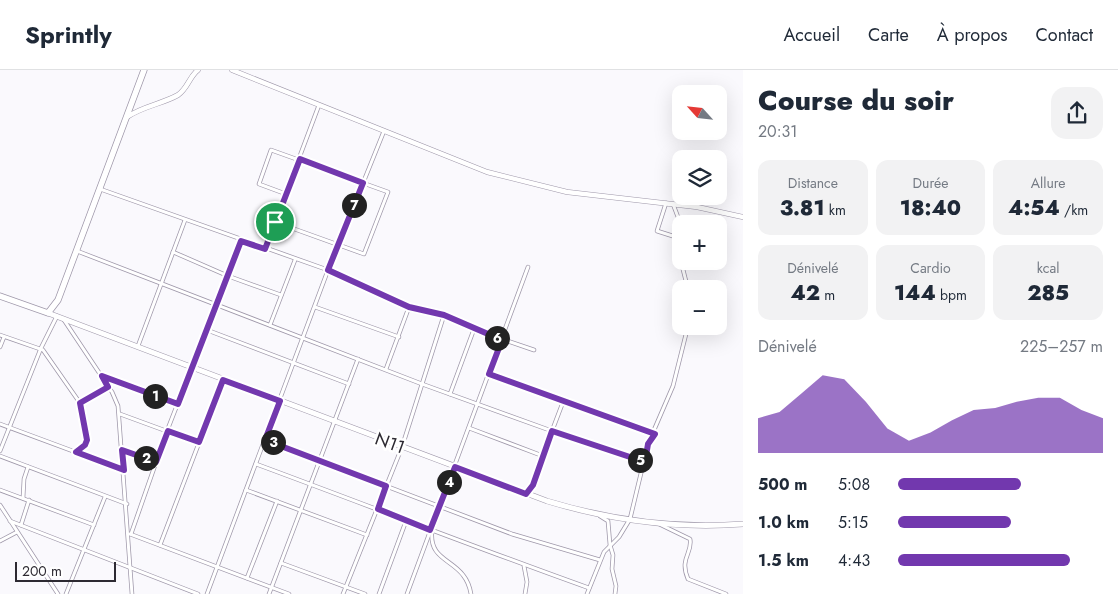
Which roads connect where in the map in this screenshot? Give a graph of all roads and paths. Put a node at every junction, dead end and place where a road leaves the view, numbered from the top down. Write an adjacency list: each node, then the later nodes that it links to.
1 (144, 70): 5 (highway)
2 (198, 70): 5 (street)
3 (232, 70): 4 (street)
4 (319, 105): 6 (street); 7 (street)
5 (127, 117): 9 (highway)
6 (384, 131): 8 (street); 11 (street)
7 (300, 159): 8 (street); 10 (street); 10 (street)
8 (363, 183): 19 (street); 19 (street)
9 (100, 188): 15 (street); 21 (highway)
10 (286, 194): 16 (street)
11 (666, 203): 12 (street); 17 (street)
12 (672, 204)
13 (677, 205): 14 (street)
14 (743, 217)
15 (185, 220): 18 (street); 22 (street)
16 (275, 222): 19 (street); 20 (street)
17 (672, 235)
18 (241, 241): 20 (street); 26 (street)
19 (338, 245): 25 (street)
20 (265, 249): 23 (street)
21 (76, 251): 27 (street); 33 (highway)
22 (173, 252): 26 (street); 27 (street)
23 (295, 260): 25 (street); 28 (street)
24 (528, 267): 44 (street)
25 (328, 270): 31 (street); 32 (street)
26 (228, 276): 28 (street); 30 (street)
27 (161, 285): 30 (street); 46 (street)
28 (281, 295): 37 (street)
29 (0, 296): 33 (highway)
30 (216, 305): 37 (street); 39 (street)
31 (315, 307): 42 (street); 43 (street)
32 (409, 307): 34 (street); 42 (street)
33 (48, 313): 35 (main road, N11)
34 (444, 315): 38 (street); 57 (street)
35 (57, 316): 36 (main road, N11); 47 (street)
36 (64, 319): 46 (main road, N11); 54 (street)
37 (270, 325): 43 (street)
38 (474, 328): 44 (street); 59 (street)
39 (207, 330): 50 (street); 51 (street)
40 (686, 335): 72 (street)
41 (2, 336): 45 (street); 47 (street)
42 (398, 337): 52 (street)
43 (303, 339): 49 (street); 50 (street)
44 (502, 340): 48 (street); 53 (street)
45 (0, 347)
46 (138, 347): 51 (main road, N11)
47 (41, 348): 62 (street); 68 (street)
48 (534, 350)
49 (358, 359): 52 (street); 56 (street)
50 (294, 362): 56 (street); 60 (street)
51 (192, 368): 55 (main road, N11); 63 (street)
52 (386, 369): 57 (street)
53 (489, 374): 61 (street); 64 (street)
54 (102, 376): 58 (street); 63 (street)
55 (223, 380): 60 (main road, N11); 74 (street)
56 (349, 384): 66 (street)
57 (422, 384): 59 (street); 75 (street)
58 (108, 387): 62 (street); 65 (street)
59 (450, 394): 64 (street)
60 (280, 401): 66 (main road, N11); 73 (street)
61 (563, 402): 71 (street); 72 (street)
62 (80, 403): 78 (street)
63 (178, 404): 70 (street)
64 (477, 404): 69 (street); 71 (street)
65 (120, 414): 70 (street); 76 (street)
66 (334, 422): 75 (main road, N11); 81 (street)
67 (0, 424): 68 (street)
68 (9, 428): 77 (street); 78 (street)
69 (468, 428): 80 (street); 86 (street)
70 (168, 431): 74 (street); 82 (street)
71 (552, 431): 80 (street); 83 (street)
72 (655, 434): 83 (street)
73 (265, 440): 81 (street); 84 (street)
74 (199, 442): 115 (street)
75 (402, 446): 86 (main road, N11); 89 (street)
76 (122, 450): 82 (street); 87 (street)
77 (0, 451)
78 (76, 452): 87 (street)
79 (0, 456): 85 (street)
80 (543, 456): 92 (street)
81 (320, 461): 88 (street); 89 (street)
82 (156, 462): 112 (street)
83 (645, 462): 103 (street)
84 (256, 464): 88 (street); 91 (street)
85 (28, 467): 93 (street); 94 (street)
86 (455, 467): 92 (main road, N11); 99 (street)
87 (124, 470): 97 (street)
88 (310, 484): 100 (street); 101 (street)
89 (386, 486): 99 (street); 100 (street)
90 (0, 490): 94 (street)
91 (246, 490): 96 (street); 121 (street)
92 (526, 494): 102 (main road, N11)
93 (105, 497): 97 (street); 107 (street)
94 (23, 498): 95 (street)
95 (29, 500): 107 (street); 109 (street)
96 (277, 501): 101 (street); 123 (street)
97 (127, 504): 112 (street)
98 (0, 505): 105 (street)
99 (440, 506): 110 (street); 118 (street)
100 (378, 509): 104 (street); 113 (street)
101 (301, 510): 113 (street); 119 (street)
102 (598, 514): 103 (main road, N11); 116 (street)
103 (630, 519): 106 (main road, N11); 116 (street)
104 (406, 520): 110 (street); 136 (street)
105 (10, 521): 109 (street); 111 (street)
106 (655, 522): 108 (main road, N11); 142 (street)
107 (94, 524): 117 (street)
108 (743, 524)
109 (21, 525): 117 (street)
110 (431, 531): 120 (street); 137 (street); 138 (street)
111 (18, 532): 114 (street); 127 (street)
112 (130, 534): 115 (street); 122 (street)
113 (367, 535): 124 (street)
114 (0, 541)
115 (160, 545): 121 (street)
116 (610, 545): 118 (street); 141 (street)
117 (84, 550): 122 (street); 128 (street)
118 (600, 560): 126 (street)
119 (281, 563): 124 (street); 125 (street)
120 (524, 565): 126 (street); 139 (street)
121 (217, 567): 123 (street); 131 (street)
122 (130, 568): 129 (street); 130 (street)
123 (247, 578): 125 (street)
124 (346, 586): 134 (street); 135 (street)
125 (272, 587): 132 (street); 133 (street)
126 (589, 588): 140 (street)
127 (58, 594)
128 (66, 594)
129 (132, 594)
130 (198, 594)
131 (207, 594)
132 (270, 594)
133 (289, 594)
134 (343, 594)
135 (365, 594)
136 (379, 594)
137 (407, 594)
138 (471, 594)
139 (526, 594)
140 (587, 594)
141 (615, 594)
142 (726, 594)

